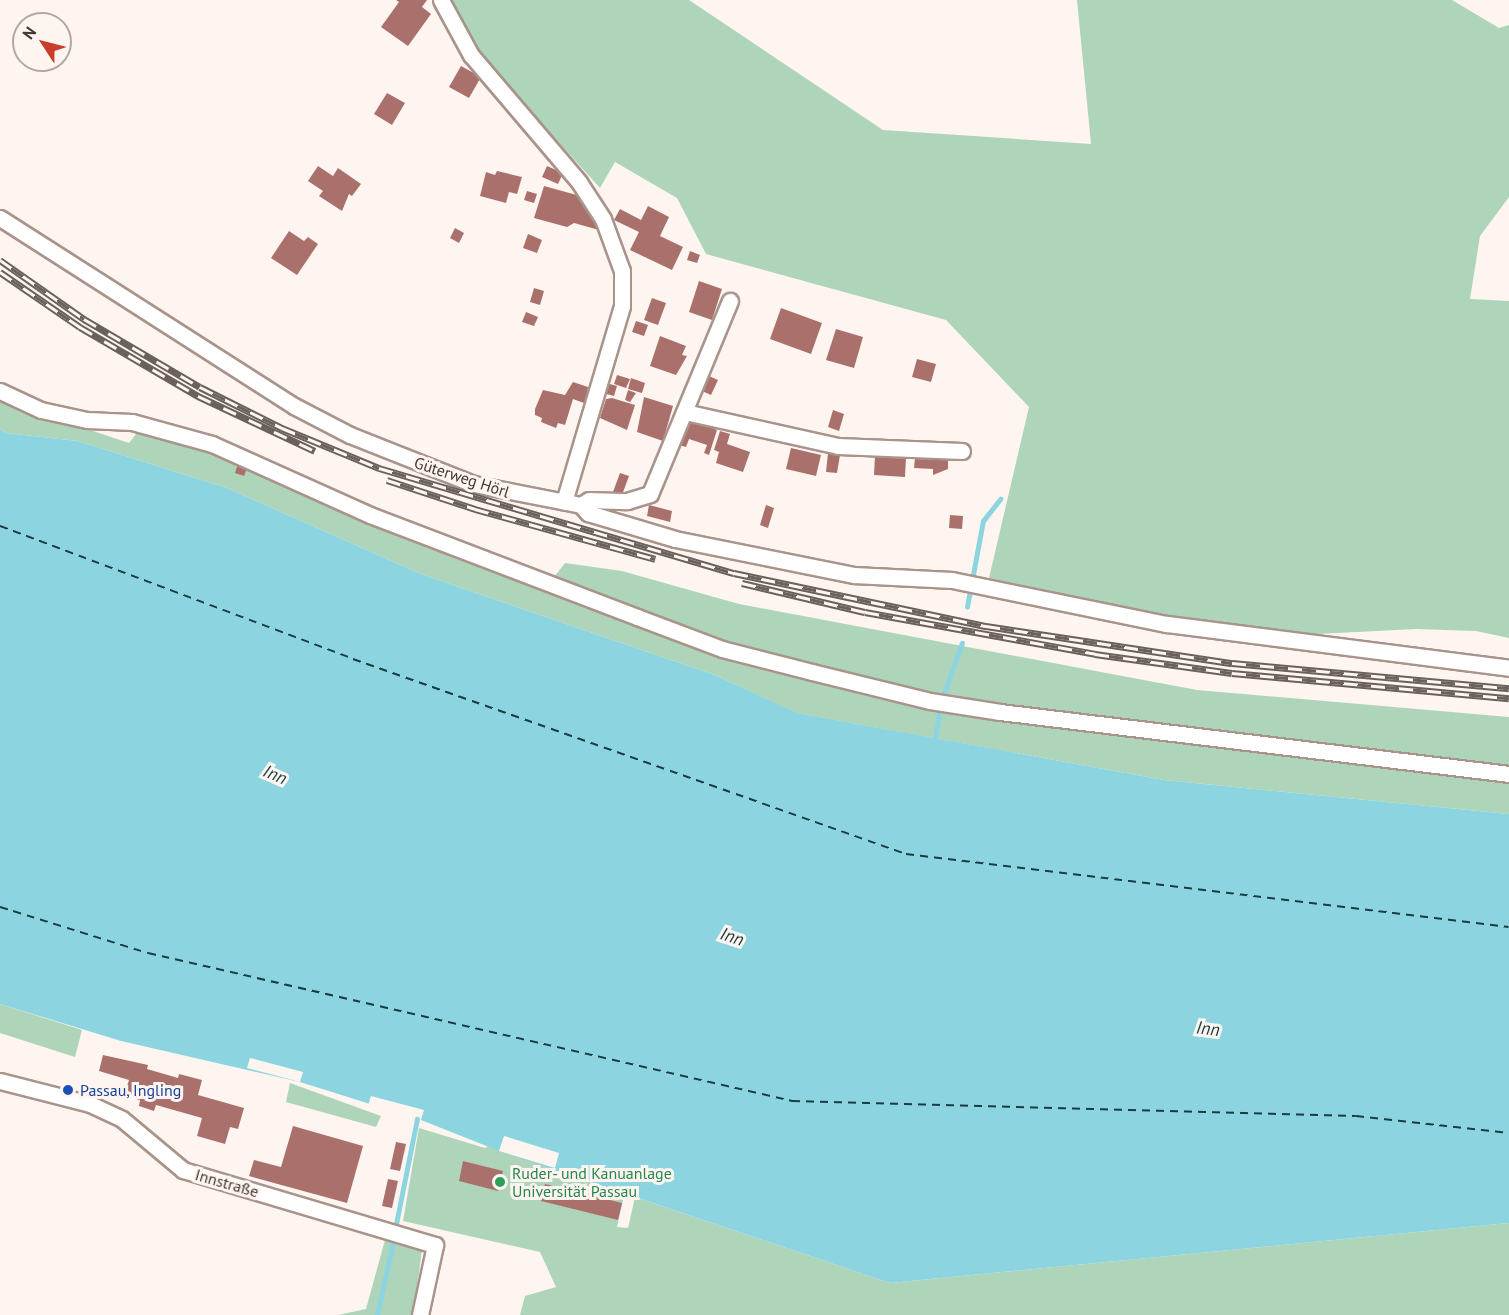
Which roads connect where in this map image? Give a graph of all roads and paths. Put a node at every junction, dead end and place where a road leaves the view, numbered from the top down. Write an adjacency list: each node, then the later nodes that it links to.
1 (441, 0): 7 (street)
2 (0, 218): 7 (street, Güterweg Hörl)
3 (730, 302): 5 (street)
4 (0, 391): 10 (street)
5 (685, 412): 6 (street); 8 (street)
6 (962, 451)
7 (564, 502): 8 (street, Güterweg Hörl)
8 (581, 505): 9 (street, Güterweg Hörl)
9 (1509, 668)
10 (1509, 774)
11 (0, 1081): 12 (street, Innstraße)
12 (420, 1315)

